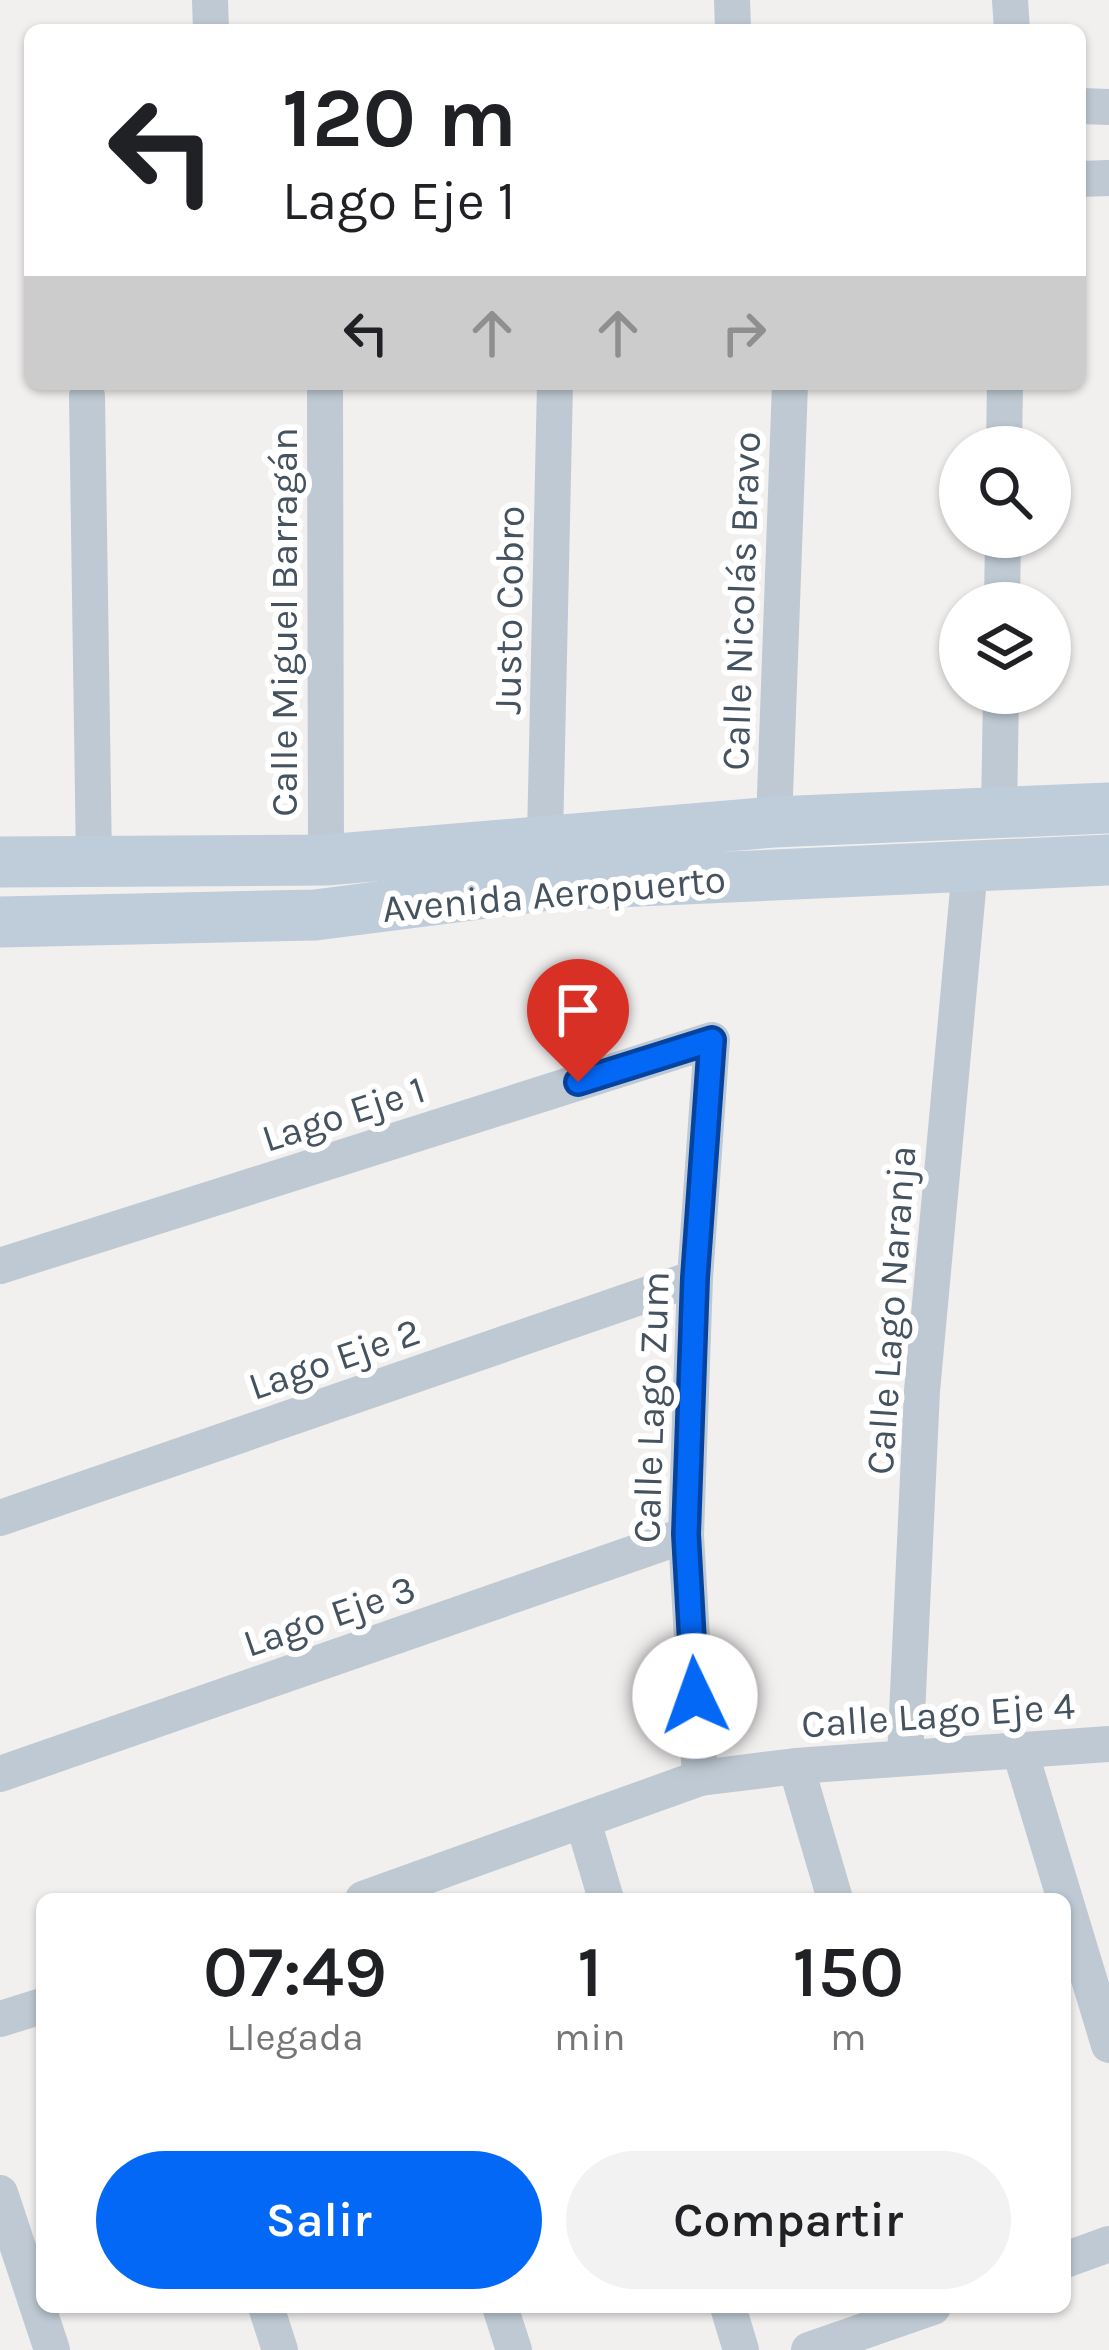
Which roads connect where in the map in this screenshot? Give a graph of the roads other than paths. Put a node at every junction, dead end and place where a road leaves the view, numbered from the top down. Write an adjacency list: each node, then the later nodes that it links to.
1 (325, 390): 12 (street, Calle Miguel Barragán)
2 (555, 390): 11 (street, Justo Cobro)
3 (790, 390): 10 (street, Calle Nicolás Bravo)
4 (1005, 390): 6 (street)
5 (87, 396): 15 (street)
6 (1004, 426)
7 (1000, 714): 9 (street)
8 (1109, 808): 9 (street, Avenida Aeropuerto)
9 (999, 812): 10 (street, Avenida Aeropuerto)
10 (774, 822): 11 (street, Avenida Aeropuerto)
11 (545, 838): 16 (street, Avenida Aeropuerto)
12 (326, 860): 15 (street, Avenida Aeropuerto); 16 (street, Avenida Aeropuerto)
13 (1109, 860): 17 (street, Avenida Aeropuerto)
14 (0, 862): 15 (street, Avenida Aeropuerto)
15 (94, 862)
16 (475, 868): 17 (street, Avenida Aeropuerto); 18 (street, Avenida Aeropuerto)
17 (970, 868): 26 (street, Calle Lago Naranja)
18 (0, 922)
19 (712, 1040): 20 (street, Lago Eje 1); 21 (street, Calle Lago Zum)
20 (0, 1266)
21 (695, 1278): 22 (street, Lago Eje 2); 23 (street, Calle Lago Zum)
22 (0, 1518)
23 (686, 1534): 28 (street, Lago Eje 3); 29 (street, Calle Lago Zum)
24 (1109, 1744): 25 (street, Calle Lago Eje 4)
25 (1020, 1751): 26 (street, Calle Lago Eje 4); 34 (street)
26 (905, 1758): 27 (street, Calle Lago Eje 4)
27 (796, 1766): 29 (street, Calle Lago Eje 4); 33 (street)
28 (0, 1774)
29 (700, 1778): 30 (street, Calle Lago Eje 4)
30 (583, 1821): 31 (street, Calle Lago Eje 4); 32 (street)
31 (382, 1893)
32 (604, 1893)
33 (833, 1893)
34 (1063, 1893)
35 (1071, 1919): 38 (street)
36 (36, 2008): 37 (street)
37 (0, 2019)
38 (1109, 2045)
39 (0, 2193): 42 (street)
40 (1109, 2244): 41 (street)
41 (1071, 2258)
42 (36, 2302)
43 (40, 2313): 48 (street)
44 (268, 2313): 49 (street)
45 (502, 2313): 50 (street)
46 (730, 2313): 51 (street)
47 (916, 2313): 52 (street)
48 (52, 2350)
49 (280, 2350)
50 (514, 2350)
51 (741, 2350)
52 (809, 2350)

